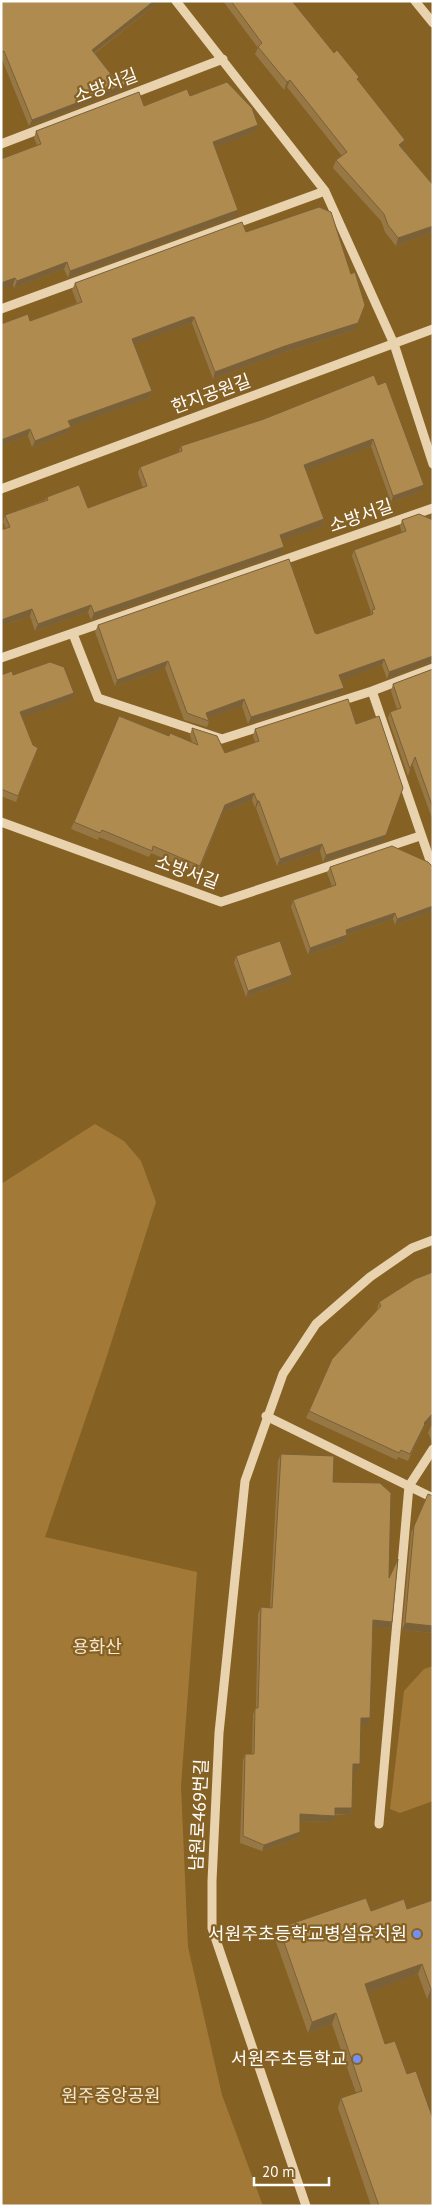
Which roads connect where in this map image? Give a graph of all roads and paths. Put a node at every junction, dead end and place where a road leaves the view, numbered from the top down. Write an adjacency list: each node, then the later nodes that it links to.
1 (176, 1): 4 (street)
2 (415, 1): 3 (street)
3 (433, 23)
4 (223, 59): 5 (street, 소방서길); 6 (street)
5 (1, 144)
6 (325, 191): 7 (street); 9 (street)
7 (1, 309)
8 (433, 329): 9 (street, 한지공원길)
9 (394, 344): 10 (street); 11 (street, 한지공원길)
10 (433, 464)
11 (1, 489)
12 (433, 508): 13 (street, 소방서길)
13 (73, 634): 14 (street, 소방서길); 16 (street)
14 (1, 658)
15 (433, 668): 16 (street)
16 (372, 691): 18 (street)
17 (1, 822): 18 (street, 소방서길)
18 (420, 836): 19 (street)
19 (433, 869)
20 (433, 1240): 21 (street, 남원로469번길)
21 (266, 1416): 23 (street); 26 (street, 남원로469번길)
22 (433, 1449): 23 (street)
23 (409, 1486): 24 (street); 25 (street)
24 (433, 1498)
25 (379, 1824)
26 (306, 2206)

